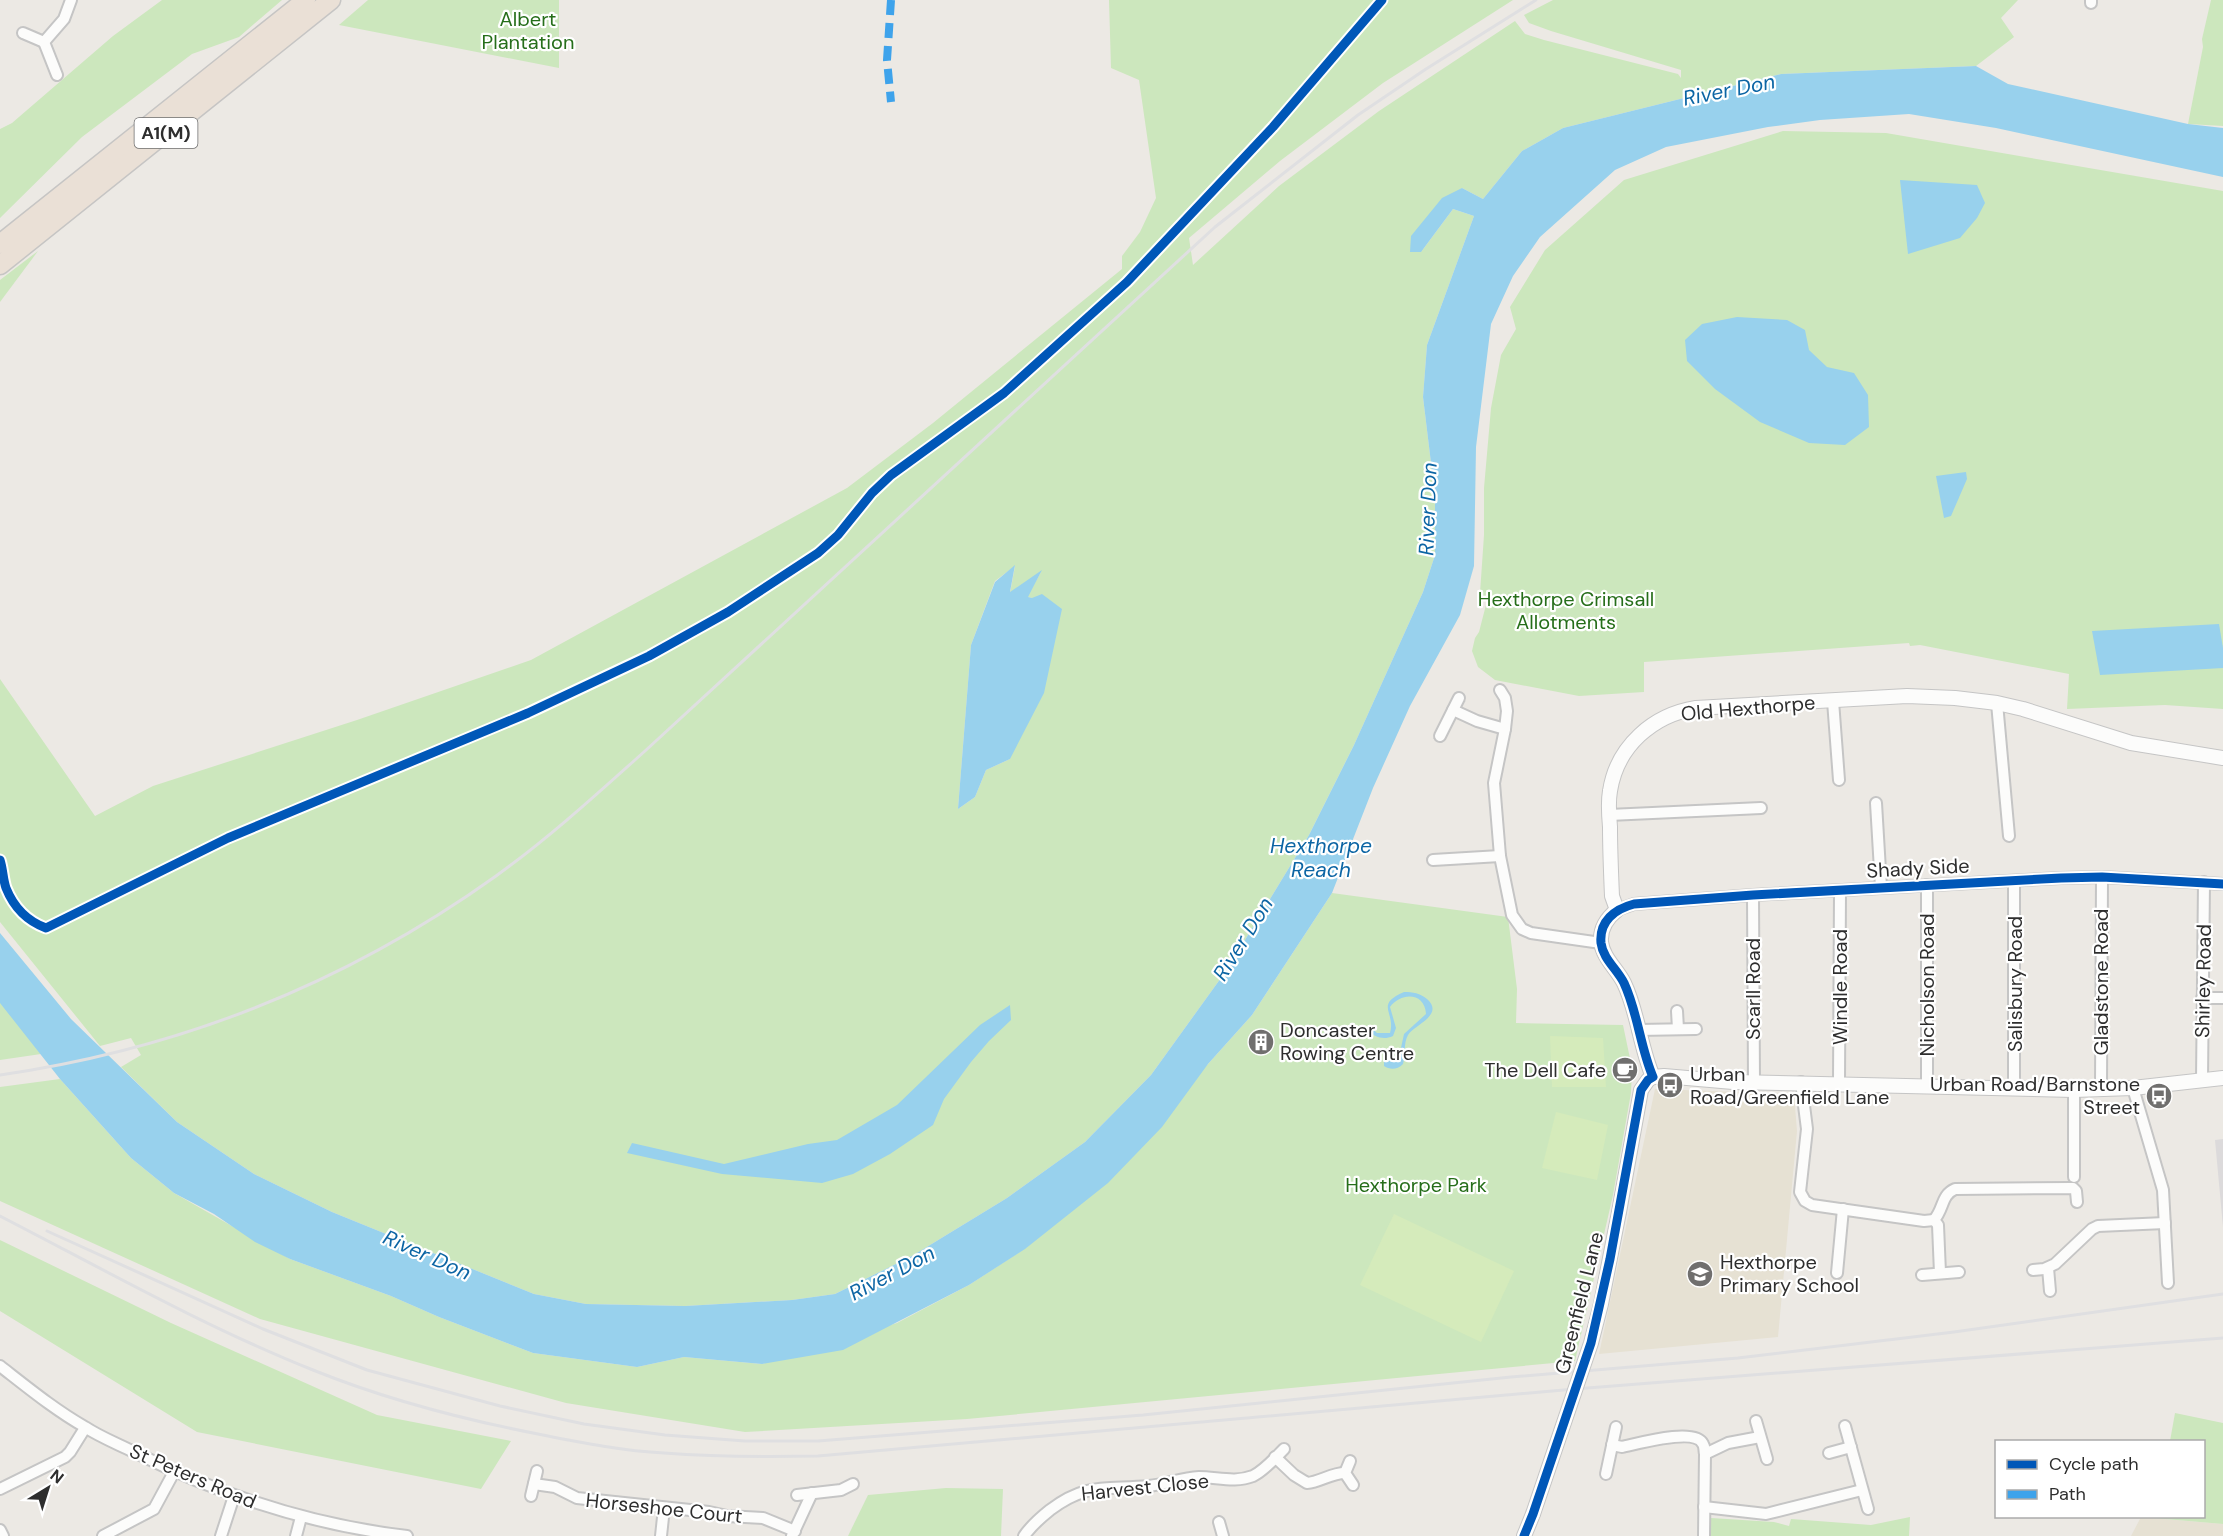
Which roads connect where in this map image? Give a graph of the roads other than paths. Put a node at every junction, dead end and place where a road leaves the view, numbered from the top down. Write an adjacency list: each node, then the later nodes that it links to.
1 (71, 0): 5 (street)
2 (306, 0): 7 (highway, A1(M))
3 (331, 0): 8 (highway, A1(M))
4 (23, 33): 5 (street)
5 (44, 42): 6 (street)
6 (57, 75)
7 (0, 244)
8 (0, 265)
9 (1500, 690): 14 (street)
10 (1459, 698): 13 (street)
11 (1833, 701): 12 (street, Old Hexthorpe); 17 (street); 20 (street, Old Hexthorpe)
12 (1997, 703): 16 (street, Old Hexthorpe); 21 (street)
13 (1453, 710): 14 (street); 15 (street)
14 (1505, 729): 22 (street)
15 (1440, 736)
16 (2223, 758)
17 (1839, 780)
18 (1876, 803): 29 (street)
19 (1761, 808): 20 (street)
20 (1609, 815): 32 (street, Old Hexthorpe)
21 (2009, 836)
22 (1500, 856): 23 (street); 33 (street)
23 (1433, 860)
24 (2102, 877): 25 (street, Shady Side); 26 (street, Shady Side); 48 (street, Gladstone Road)
25 (2014, 881): 28 (street, Shady Side); 47 (street, Salisbury Road)
26 (2204, 882): 27 (street, Shady Side); 34 (street, Shirley Road)
27 (2223, 884)
28 (1927, 885): 29 (street, Shady Side); 46 (street, Nicholson Road)
29 (1881, 887): 30 (street, Shady Side)
30 (1840, 891): 31 (street, Shady Side); 45 (street, Windle Road)
31 (1753, 895): 32 (street, Shady Side); 43 (street, Scarll Road)
32 (1617, 910): 33 (street)
33 (1601, 943): 39 (street)
34 (2202, 998): 35 (street); 42 (street, Shirley Road)
35 (2223, 998)
36 (1677, 1011): 37 (street)
37 (1678, 1029): 38 (street); 39 (street)
38 (1696, 1029)
39 (1638, 1030): 40 (street)
40 (1653, 1077): 43 (street); 107 (street, Greenfield Lane, bridge)
41 (2223, 1077): 42 (street)
42 (2202, 1080): 49 (street)
43 (1754, 1082): 44 (street)
44 (1801, 1082): 45 (street); 53 (street)
45 (1839, 1083): 46 (street)
46 (1927, 1085): 47 (street)
47 (2014, 1088): 50 (street)
48 (2101, 1088): 49 (street); 50 (street)
49 (2133, 1088): 55 (street)
50 (2074, 1090): 51 (street)
51 (2074, 1177)
52 (2077, 1202): 54 (street)
53 (1843, 1209): 54 (street); 59 (street)
54 (1934, 1220): 60 (street)
55 (2165, 1223): 56 (street); 62 (street)
56 (2048, 1268): 57 (street); 63 (street)
57 (2033, 1270)
58 (1959, 1272): 60 (street)
59 (1836, 1273)
60 (1940, 1273): 61 (street)
61 (1922, 1275)
62 (2168, 1283)
63 (2050, 1291)
64 (0, 1366): 68 (street, St Peters Road)
65 (1756, 1421): 69 (street)
66 (1845, 1426): 71 (street)
67 (1616, 1427): 70 (street)
68 (85, 1428): 79 (street, St Peters Road); 85 (street)
69 (1760, 1437): 74 (street); 76 (street)
70 (1612, 1445): 74 (street); 81 (street)
71 (1851, 1447): 73 (street); 86 (street)
72 (1284, 1449): 75 (street, Harvest Close)
73 (1829, 1453)
74 (1705, 1454): 91 (street)
75 (1275, 1457): 80 (street); 105 (street, Harvest Close)
76 (1767, 1459)
77 (1350, 1461): 80 (street)
78 (537, 1471): 82 (street)
79 (174, 1472): 89 (street, St Peters Road); 100 (street)
80 (1345, 1473): 84 (street)
81 (1606, 1474)
82 (534, 1484): 90 (street); 92 (street, Horseshoe Court)
83 (853, 1484): 87 (street)
84 (1353, 1485)
85 (0, 1489)
86 (1862, 1490): 91 (street); 93 (street)
87 (812, 1493): 88 (street); 98 (street, Horseshoe Court)
88 (797, 1495)
89 (234, 1496): 94 (street, St Peters Road); 101 (street)
90 (531, 1496)
91 (1704, 1507): 108 (street)
92 (664, 1508): 98 (street, Horseshoe Court); 104 (street)
93 (1868, 1509)
94 (301, 1517): 97 (street, St Peters Road); 102 (street)
95 (1219, 1522): 106 (street)
96 (0, 1530): 99 (street)
97 (372, 1534): 103 (street, St Peters Road)
98 (793, 1534)
99 (3, 1536)
100 (103, 1536)
101 (221, 1536)
102 (296, 1536)
103 (407, 1536)
104 (661, 1536)
105 (1024, 1536)
106 (1223, 1536)
107 (1524, 1536)
108 (1704, 1536)

